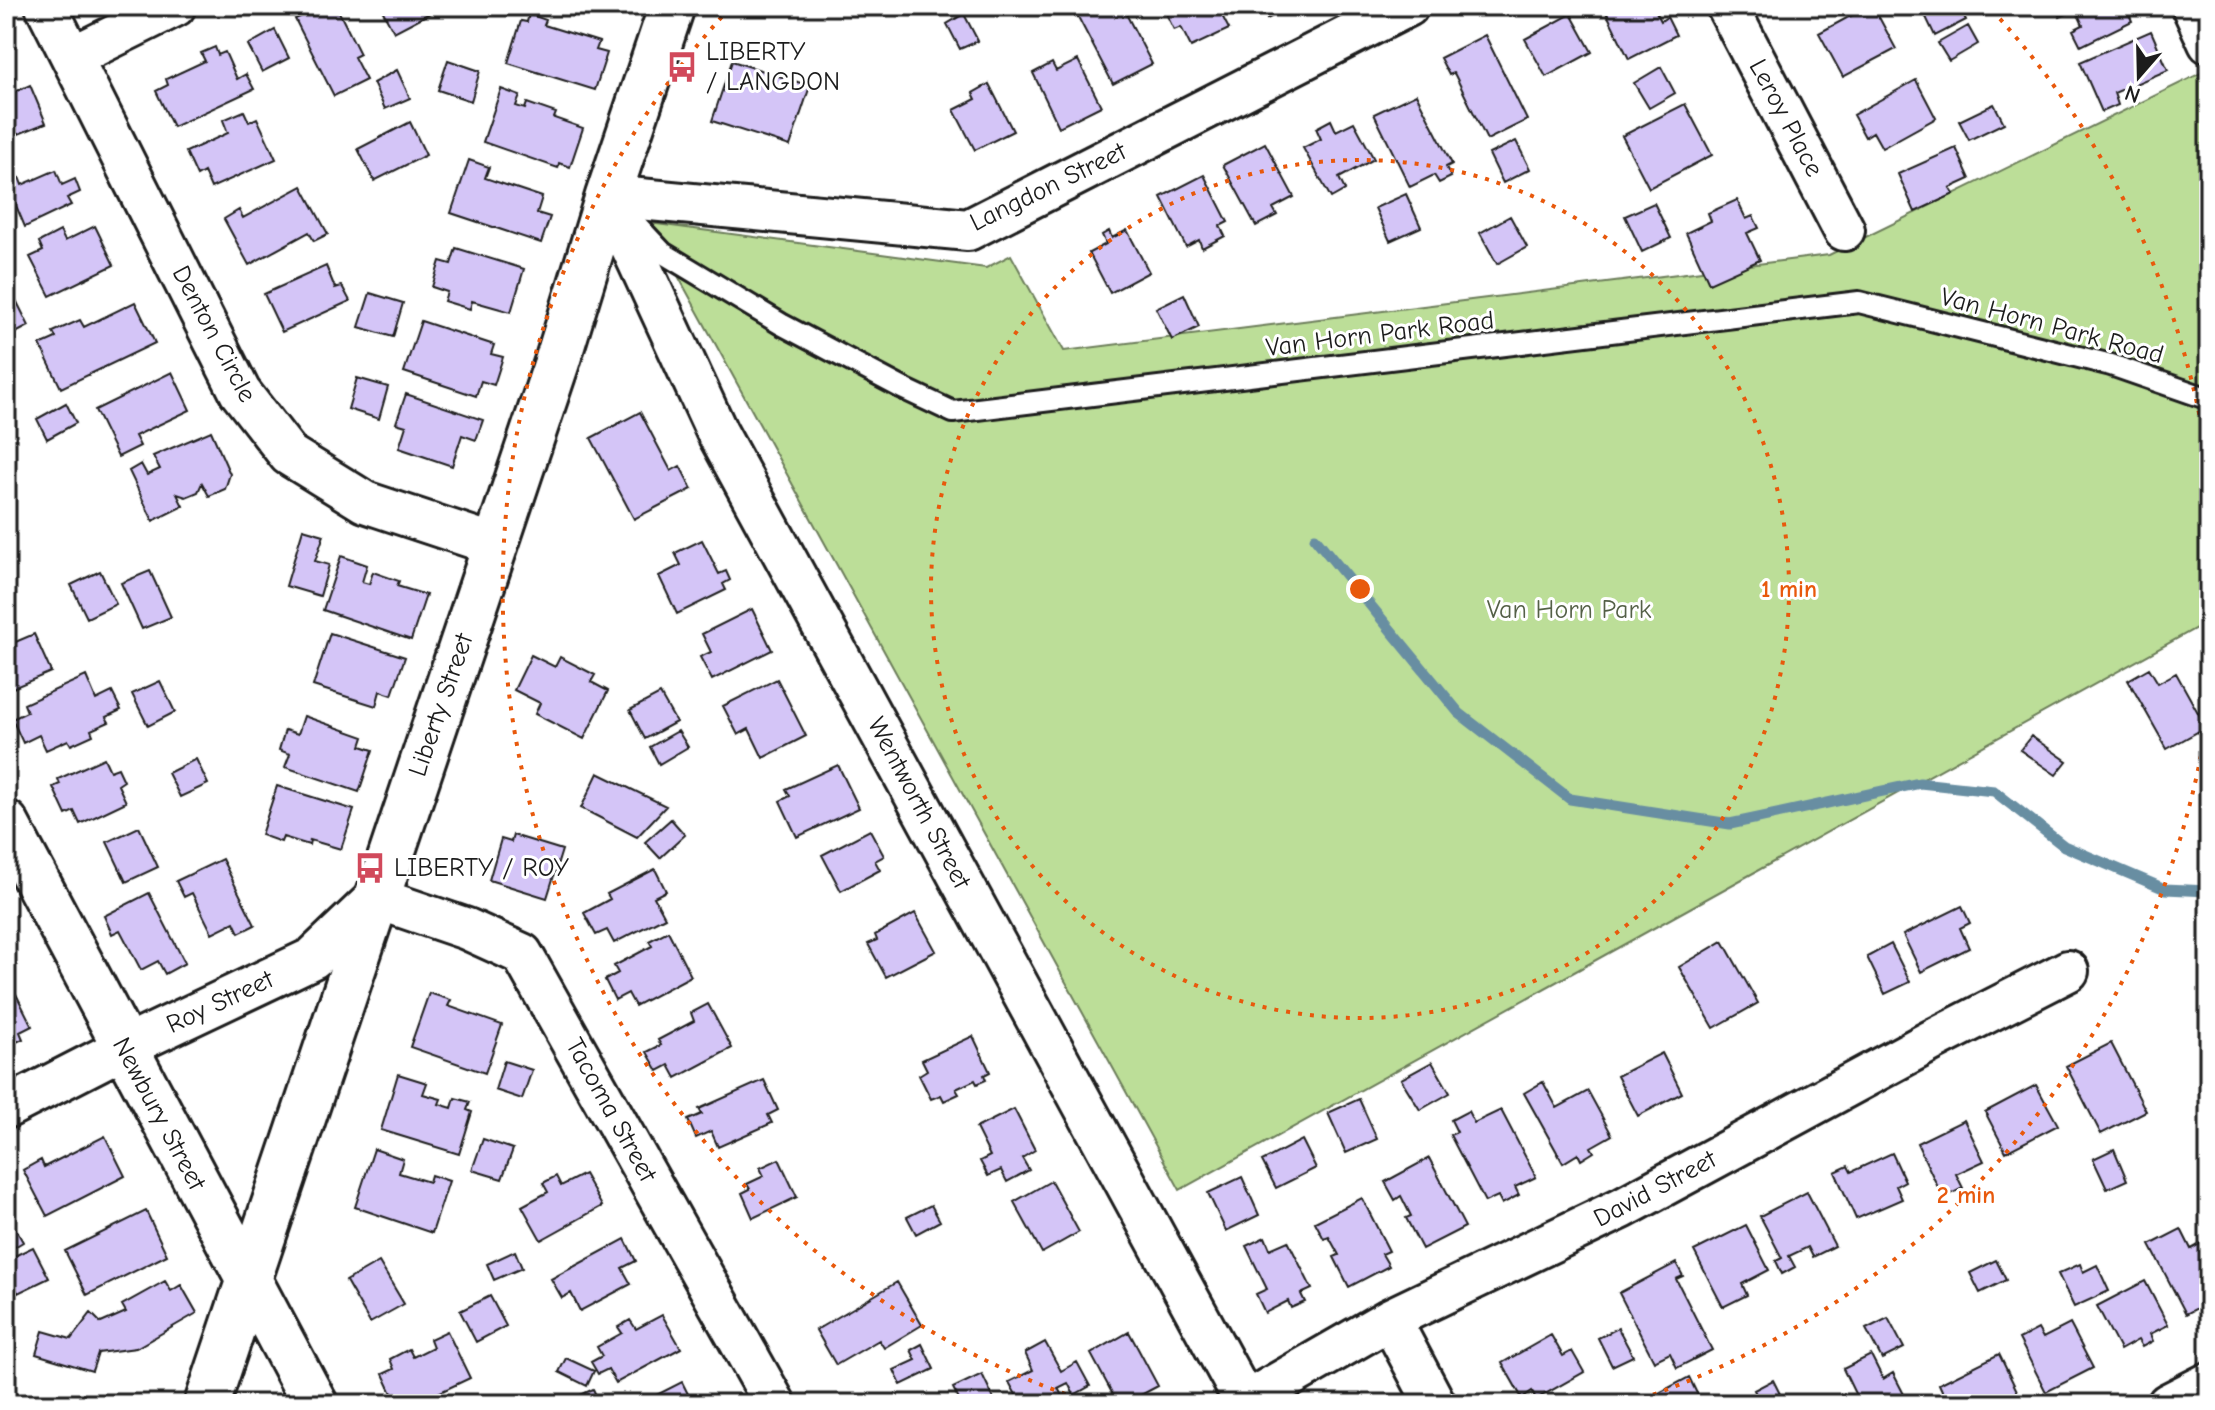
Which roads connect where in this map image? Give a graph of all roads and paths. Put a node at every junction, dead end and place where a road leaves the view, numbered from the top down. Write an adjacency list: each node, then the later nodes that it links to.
1 (46, 6): 8 (street, Denton Circle)
2 (175, 6): 8 (street)
3 (672, 6): 9 (main road, Liberty Street)
4 (1408, 6): 9 (street, Langdon Street)
5 (1727, 6): 10 (street, Leroy Place)
6 (2192, 6): 7 (street)
7 (2209, 43)
8 (72, 57): 12 (street, Denton Circle)
9 (608, 196): 11 (lane, Van Horn Park Road); 12 (main road, Liberty Street); 21 (street, Wentworth Street)
10 (1844, 230)
11 (2209, 399)
12 (495, 545): 14 (main road, Liberty Street)
13 (6, 823): 16 (main road, Newbury Street)
14 (376, 898): 16 (street, Roy Street); 18 (main road, Liberty Street); 24 (street, Tacoma Street)
15 (2068, 971): 19 (street, David Street)
16 (123, 1048): 17 (street, Roy Street); 18 (main road, Newbury Street)
17 (6, 1108)
18 (247, 1280): 22 (main road, Liberty Street); 23 (main road, Newbury Street)
19 (1390, 1319): 21 (street, David Street); 25 (street)
20 (2209, 1383): 26 (street)
21 (1243, 1403)
22 (207, 1404)
23 (315, 1404)
24 (775, 1404)
25 (1435, 1404)
26 (2168, 1404)

